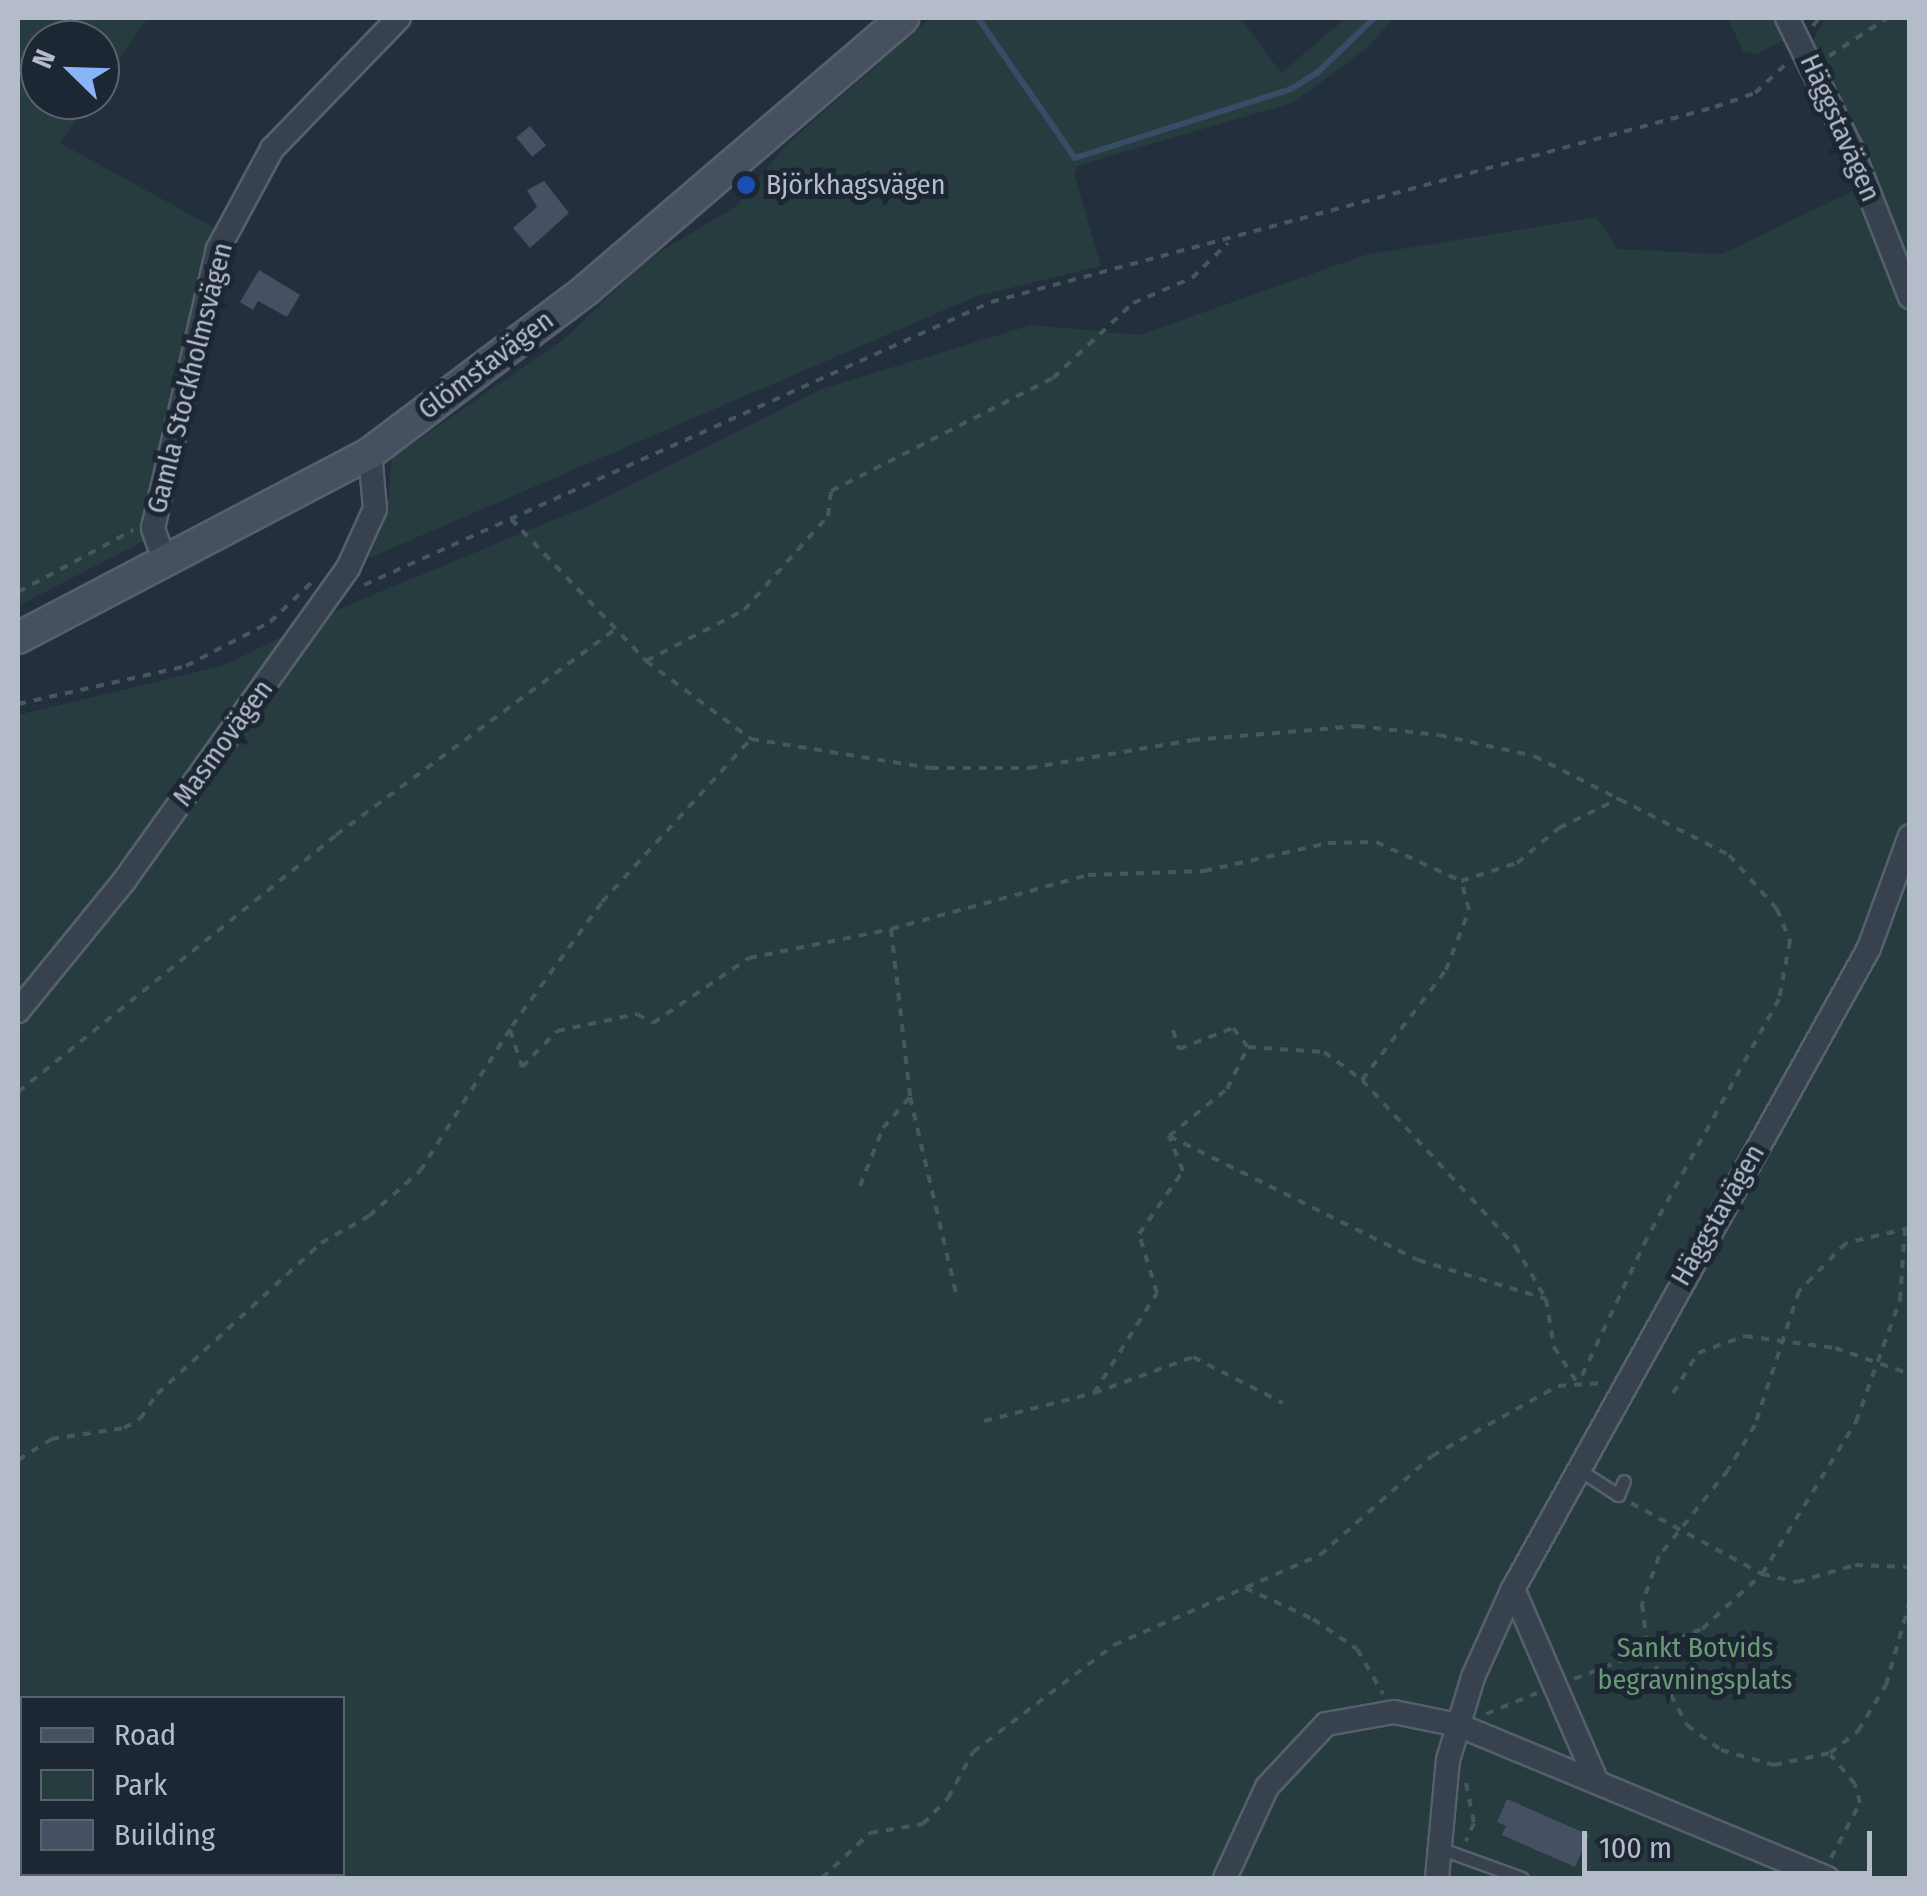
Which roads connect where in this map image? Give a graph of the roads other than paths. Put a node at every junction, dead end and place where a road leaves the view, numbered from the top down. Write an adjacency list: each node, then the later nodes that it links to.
1 (399, 18): 6 (street, Gamla Stockholmsvägen)
2 (903, 18): 5 (main road, Glömstavägen)
3 (1787, 18): 4 (street, Häggstavägen)
4 (1910, 297)
5 (370, 452): 6 (main road, Glömstavägen); 9 (street, Masmovägen)
6 (164, 559): 7 (main road, Glömstavägen)
7 (18, 638)
8 (1910, 836): 10 (street, Häggstavägen)
9 (18, 1011)
10 (1578, 1469): 11 (lane); 12 (street, Häggstavägen)
11 (1624, 1482)
12 (1513, 1589): 13 (street, Häggstavägen); 14 (street)
13 (1458, 1725): 14 (street); 15 (street, Häggstavägen); 16 (street)
14 (1595, 1778): 19 (street)
15 (1438, 1848): 17 (street, Häggstavägen); 18 (lane)
16 (1225, 1878)
17 (1437, 1878)
18 (1522, 1878)
19 (1822, 1878)

